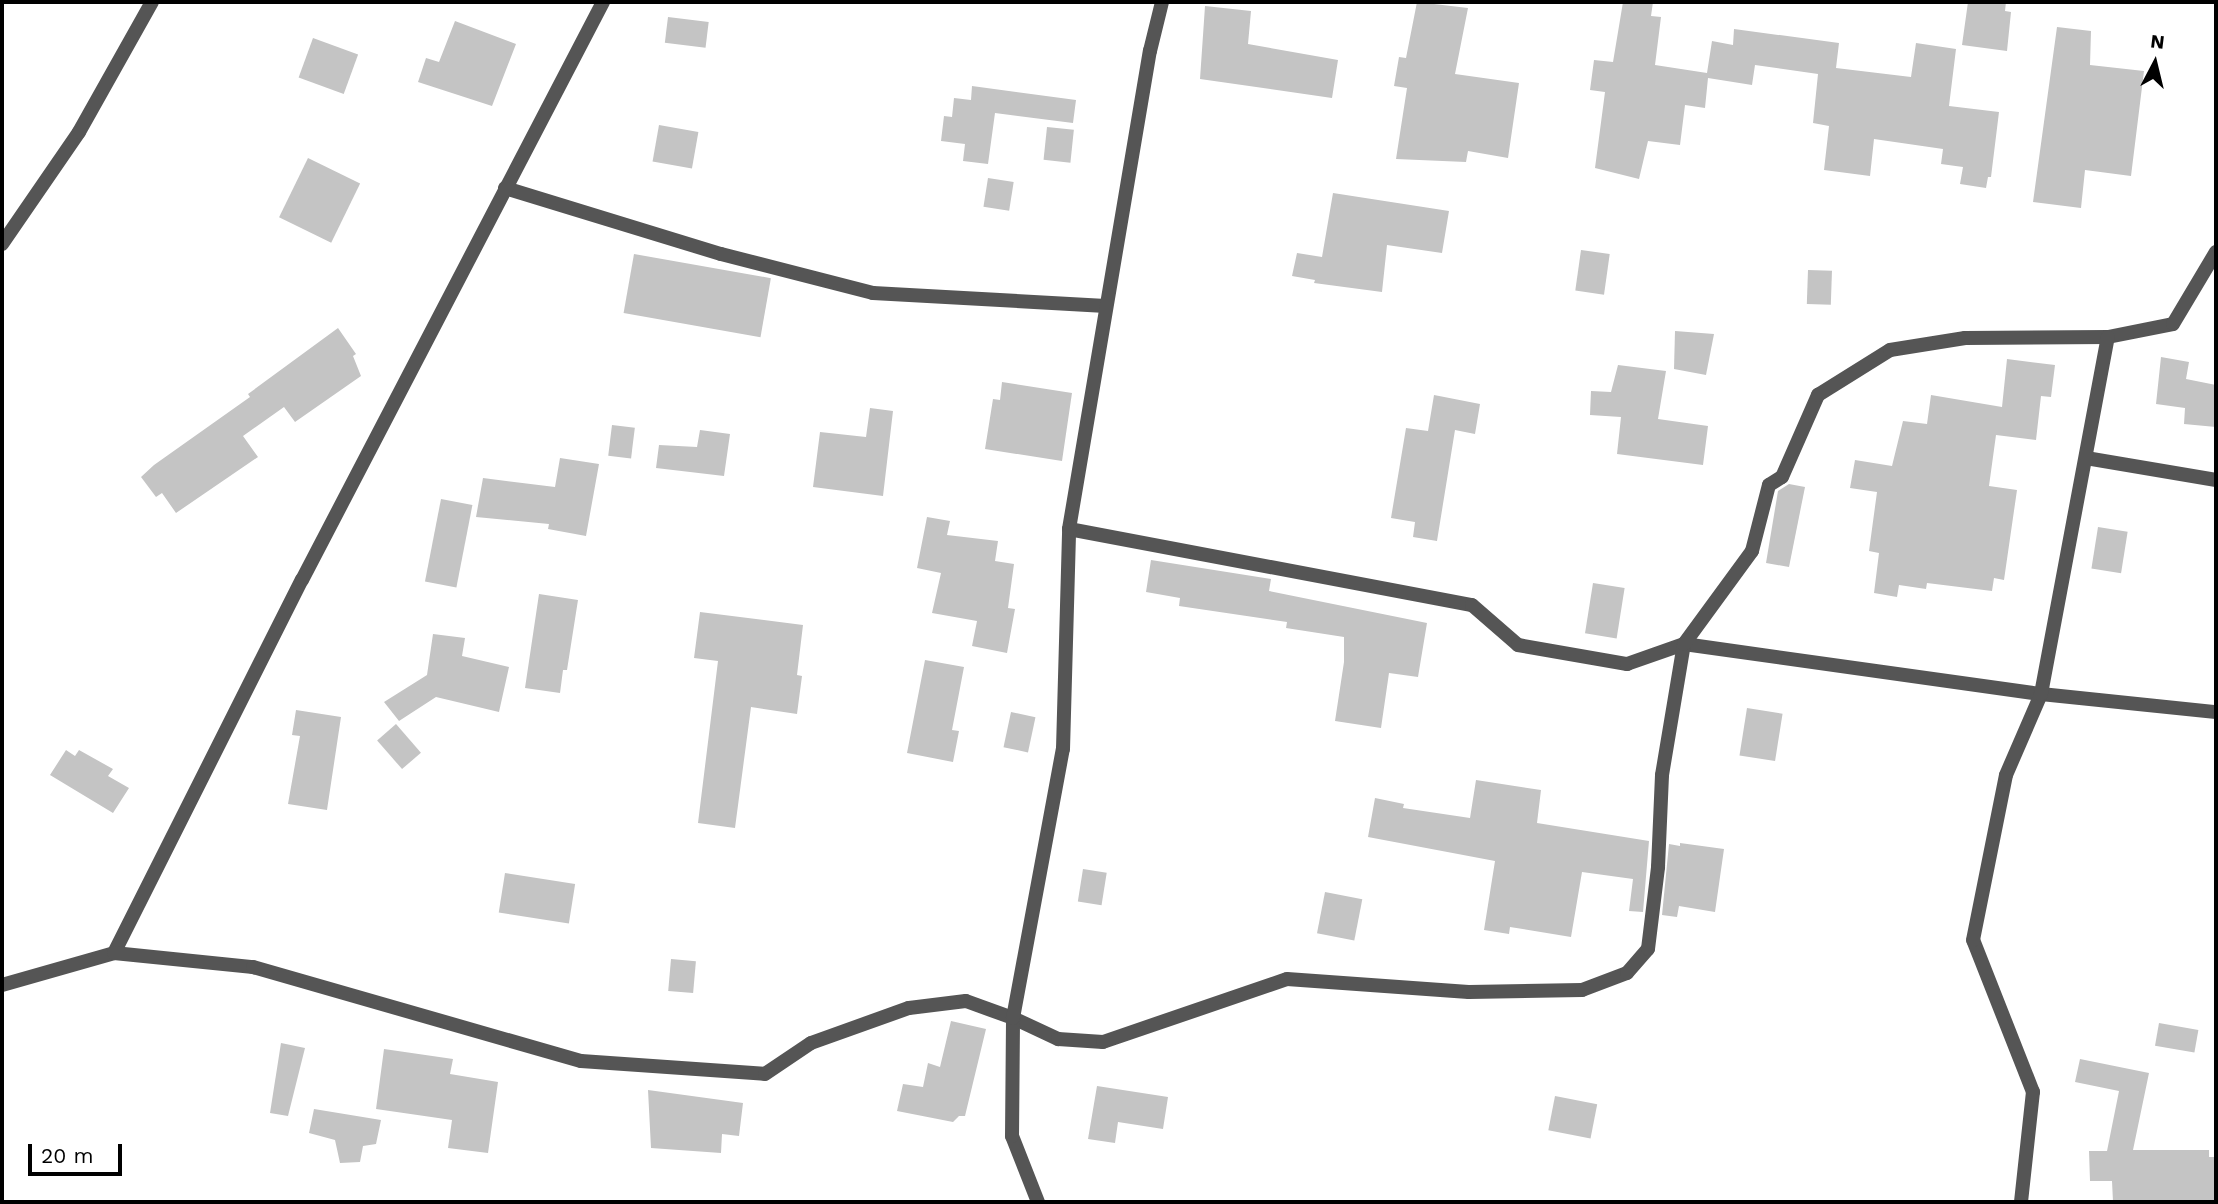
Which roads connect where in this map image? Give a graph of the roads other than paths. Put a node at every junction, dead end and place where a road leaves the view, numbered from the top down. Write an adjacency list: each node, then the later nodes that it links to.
1 (152, 2): 5 (street)
2 (603, 2): 4 (street)
3 (1162, 2): 7 (street)
4 (505, 188): 7 (street); 15 (street)
5 (2, 244)
6 (2216, 252): 8 (street)
7 (1107, 306): 11 (street)
8 (2108, 337): 9 (street); 12 (street)
9 (2086, 458): 10 (street); 13 (street)
10 (2216, 480)
11 (1069, 528): 12 (street); 17 (street)
12 (1684, 644): 13 (street); 17 (street)
13 (2041, 694): 14 (street); 19 (street)
14 (2216, 712)
15 (114, 953): 16 (street); 17 (street)
16 (2, 985)
17 (1013, 1018): 18 (street)
18 (1038, 1202)
19 (2021, 1202)

